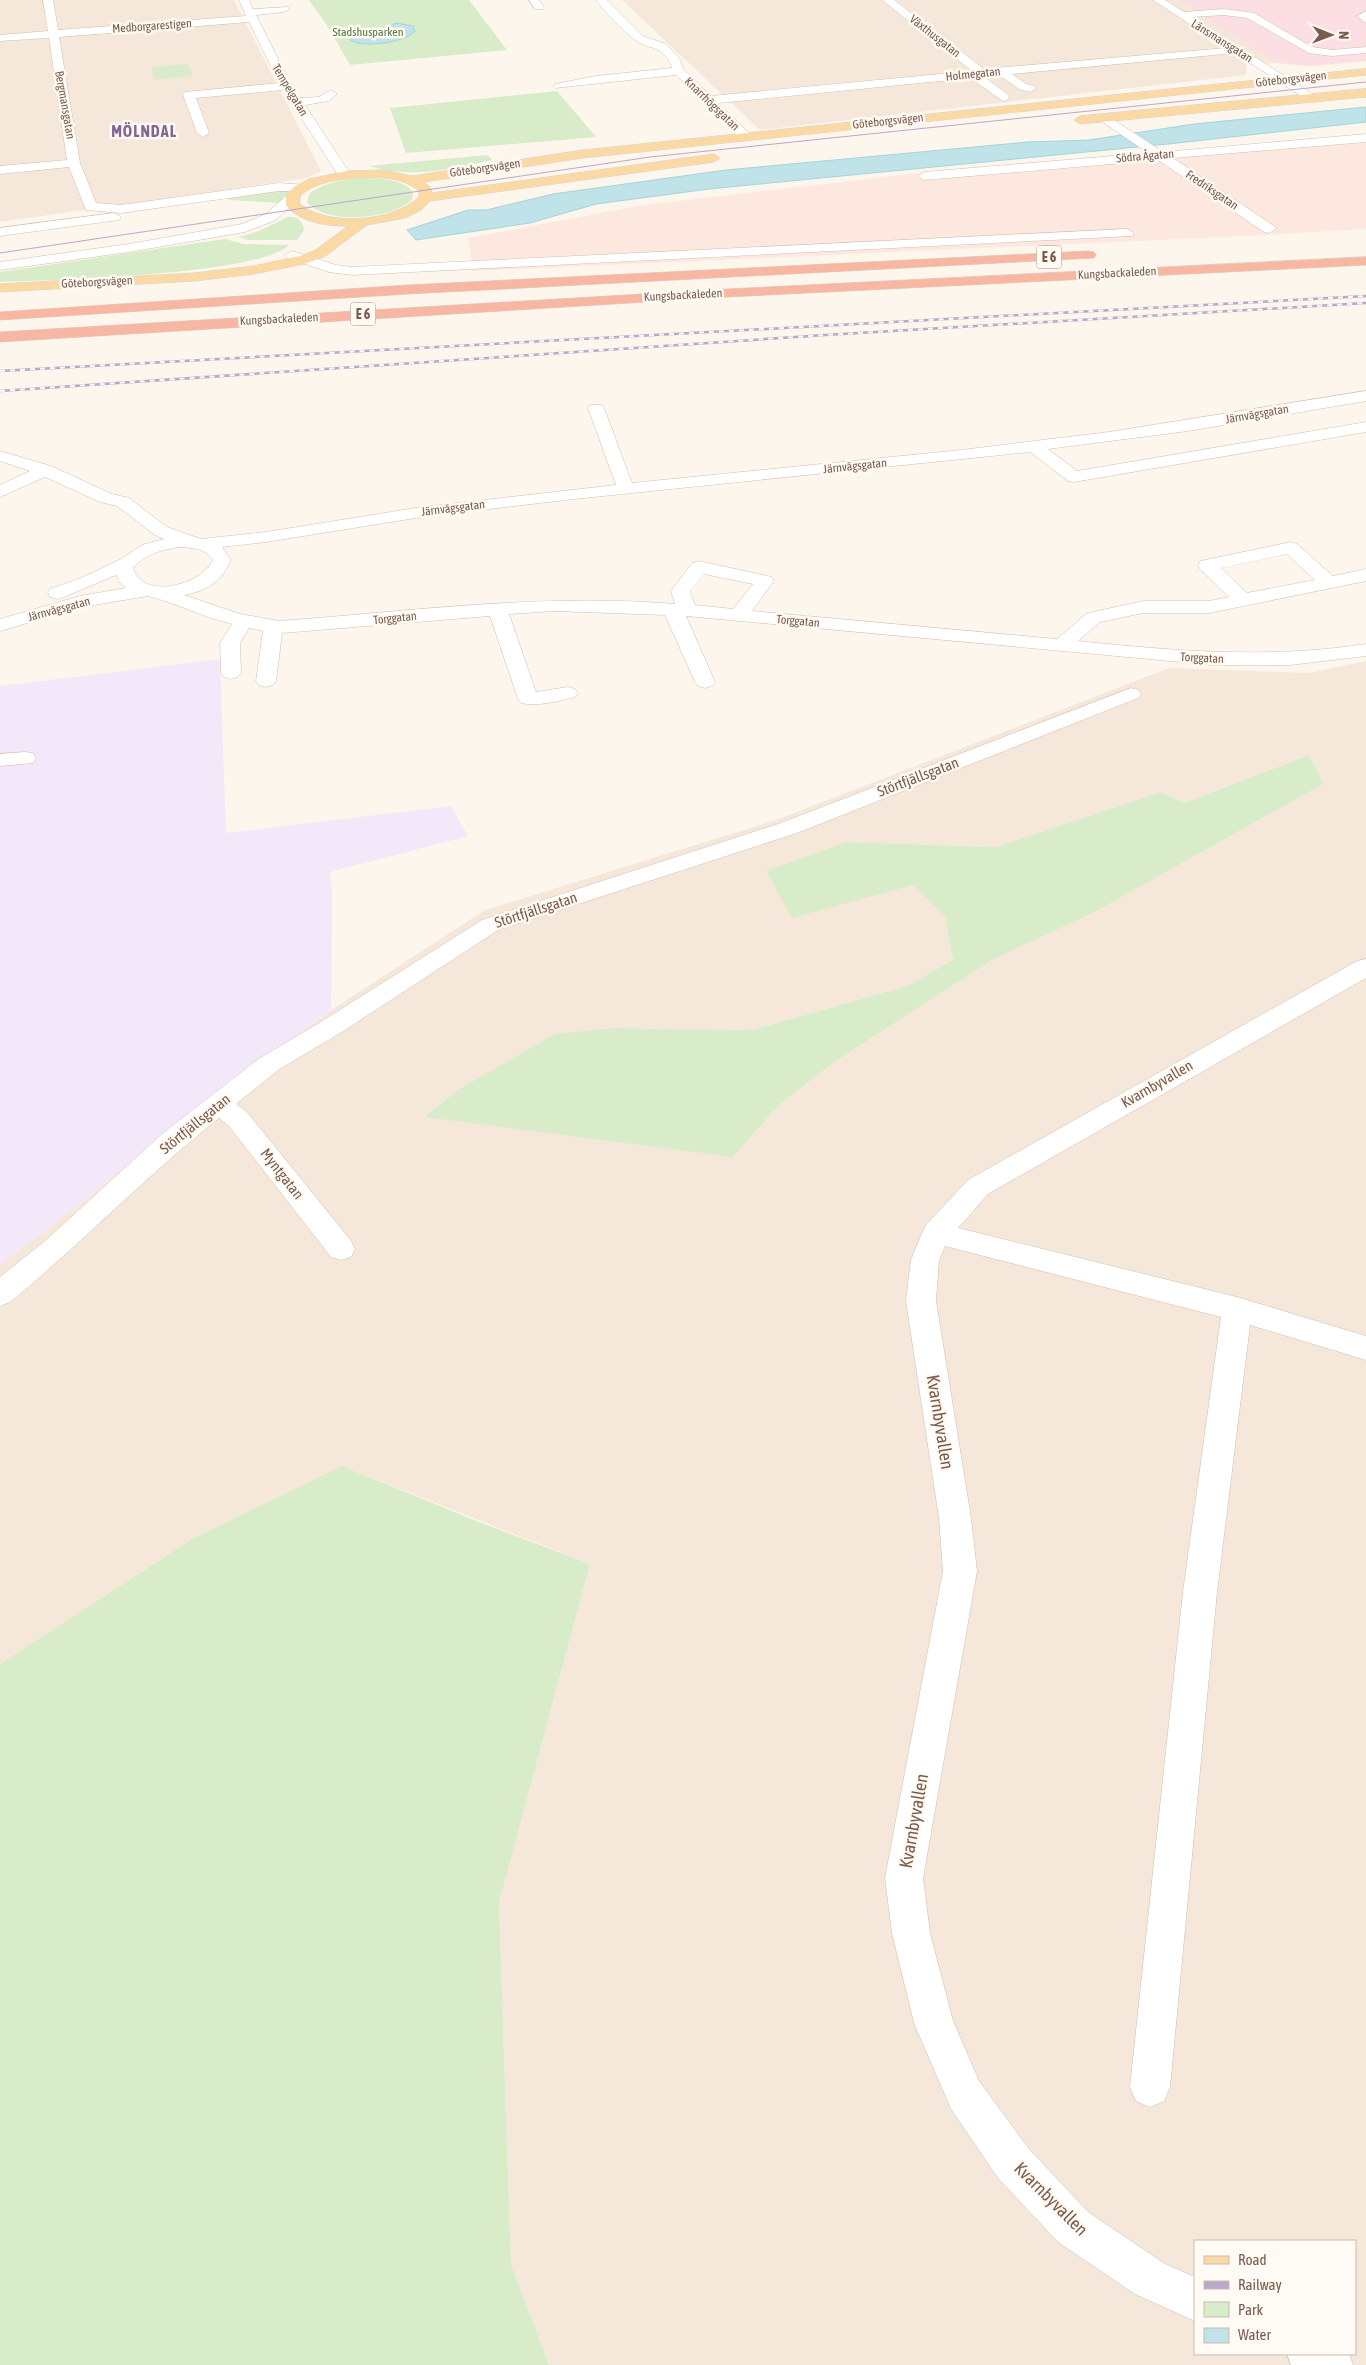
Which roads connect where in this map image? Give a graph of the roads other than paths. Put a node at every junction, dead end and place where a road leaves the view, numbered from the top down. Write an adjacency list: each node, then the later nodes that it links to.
1 (48, 0): 11 (street, Bergmansgatan)
2 (244, 0): 8 (street, Tempelgatan)
3 (601, 0): 16 (street, Knarrhögsgatan)
4 (888, 0): 19 (street, Växthusgatan)
5 (1158, 0): 9 (street, Länsmansgatan)
6 (284, 9): 8 (street, Medborgarestigen)
7 (1366, 14): 10 (street)
8 (251, 15): 11 (street, Medborgarestigen); 21 (street, Tempelgatan)
9 (1181, 15): 13 (street, Länsmansgatan); 14 (street, Länsmansgatan)
10 (1366, 20)
11 (53, 33): 12 (street, Medborgarestigen); 37 (street, Bergmansgatan)
12 (0, 38)
13 (1236, 50): 17 (street, Holmegatan); 20 (street, Länsmansgatan)
14 (1366, 50)
15 (645, 63): 16 (street, Knarrhögsgatan)
16 (679, 71): 22 (street); 28 (street, Knarrhögsgatan)
17 (1001, 71): 19 (street, Holmegatan); 23 (street)
18 (1366, 72): 20 (main road, Göteborgsvägen)
19 (977, 73): 26 (street, Växthusgatan); 28 (street, Holmegatan)
20 (1283, 79): 27 (street, Länsmansgatan); 33 (main road, Göteborgsvägen)
21 (286, 86): 29 (street, Tempelgatan); 32 (street)
22 (559, 86)
23 (1030, 88)
24 (1366, 93): 27 (main road, Göteborgsvägen)
25 (332, 94): 29 (street)
26 (1003, 97)
27 (1313, 98): 30 (main road, Göteborgsvägen)
28 (709, 100): 33 (street, Knarrhögsgatan)
29 (296, 102): 39 (street, Tempelgatan)
30 (1105, 118): 31 (main road, Göteborgsvägen); 35 (street, Fredriksgatan)
31 (1068, 121)
32 (203, 133)
33 (745, 136): 41 (main road, Göteborgsvägen)
34 (1366, 138): 35 (street, Södra Ågatan)
35 (1157, 153): 40 (street, Södra Ågatan); 52 (street, Fredriksgatan)
36 (728, 156): 44 (main road, Göteborgsvägen)
37 (74, 163): 38 (street); 46 (street, Bergmansgatan)
38 (0, 170)
39 (345, 175): 41 (main road, Göteborgsvägen); 42 (main road, Göteborgsvägen)
40 (924, 176)
41 (411, 180): 44 (main road)
42 (302, 188): 43 (main road, Göteborgsvägen); 46 (street, Göteborgsvägen)
43 (292, 198): 48 (street); 49 (main road)
44 (426, 198): 51 (main road, Göteborgsvägen)
45 (249, 205): 53 (street)
46 (91, 207)
47 (263, 207): 48 (street)
48 (280, 209): 49 (street); 58 (street)
49 (300, 212): 50 (main road, Göteborgsvägen)
50 (320, 219): 51 (main road, Göteborgsvägen); 56 (main road, Göteborgsvägen)
51 (364, 221): 56 (main road, Göteborgsvägen)
52 (1269, 229)
53 (0, 232)
54 (1127, 234): 56 (street)
55 (1106, 255): 61 (highway, Kungsbackaleden / E 6)
56 (293, 259): 59 (main road, Göteborgsvägen)
57 (1366, 261): 63 (highway, Kungsbackaleden / E 6)
58 (0, 266)
59 (0, 288)
60 (0, 306): 61 (highway)
61 (120, 307): 62 (highway, Kungsbackaleden / E 6)
62 (0, 316)
63 (0, 337)
64 (1366, 396): 67 (street, Järnvägsgatan)
65 (596, 408): 70 (street)
66 (1366, 427): 67 (street)
67 (1033, 446): 70 (street, Järnvägsgatan)
68 (0, 456): 69 (street)
69 (45, 470): 71 (street); 72 (street)
70 (626, 489): 73 (street, Järnvägsgatan)
71 (0, 492)
72 (106, 498): 74 (street); 75 (street)
73 (344, 525): 74 (street, Järnvägsgatan); 78 (street, Järnvägsgatan)
74 (194, 543): 75 (street, Järnvägsgatan); 78 (street)
75 (132, 559): 79 (street, Torggatan); 82 (street, Järnvägsgatan)
76 (1366, 575): 77 (street)
77 (1329, 582): 80 (street); 80 (street)
78 (220, 583): 79 (street, Järnvägsgatan); 85 (street)
79 (156, 591): 85 (street, Torggatan); 86 (street, Järnvägsgatan)
80 (1243, 600): 88 (street)
81 (496, 608): 83 (street, Torggatan); 87 (street, Torggatan); 93 (street)
82 (0, 609)
83 (680, 610): 84 (street, Torggatan); 84 (street); 92 (street)
84 (738, 615): 88 (street, Torggatan)
85 (238, 619): 87 (street, Torggatan); 90 (street)
86 (0, 625)
87 (273, 626): 91 (street)
88 (1062, 645): 89 (street, Torggatan)
89 (1366, 650)
90 (231, 673)
91 (266, 681)
92 (705, 682)
93 (568, 693)
94 (1132, 694): 98 (street, Störtfjällsgatan)
95 (25, 758): 96 (street)
96 (0, 760)
97 (1366, 967): 99 (street, Kvarnbyvallen)
98 (218, 1104): 100 (street, Myntgatan); 101 (street, Störtfjällsgatan)
99 (936, 1234): 102 (street); 105 (street, Kvarnbyvallen)
100 (341, 1249)
101 (0, 1294)
102 (1237, 1309): 103 (street); 104 (street)
103 (1366, 1348)
104 (1150, 2087)
105 (1194, 2299)
106 (1311, 2355): 107 (street)
107 (1331, 2365)

